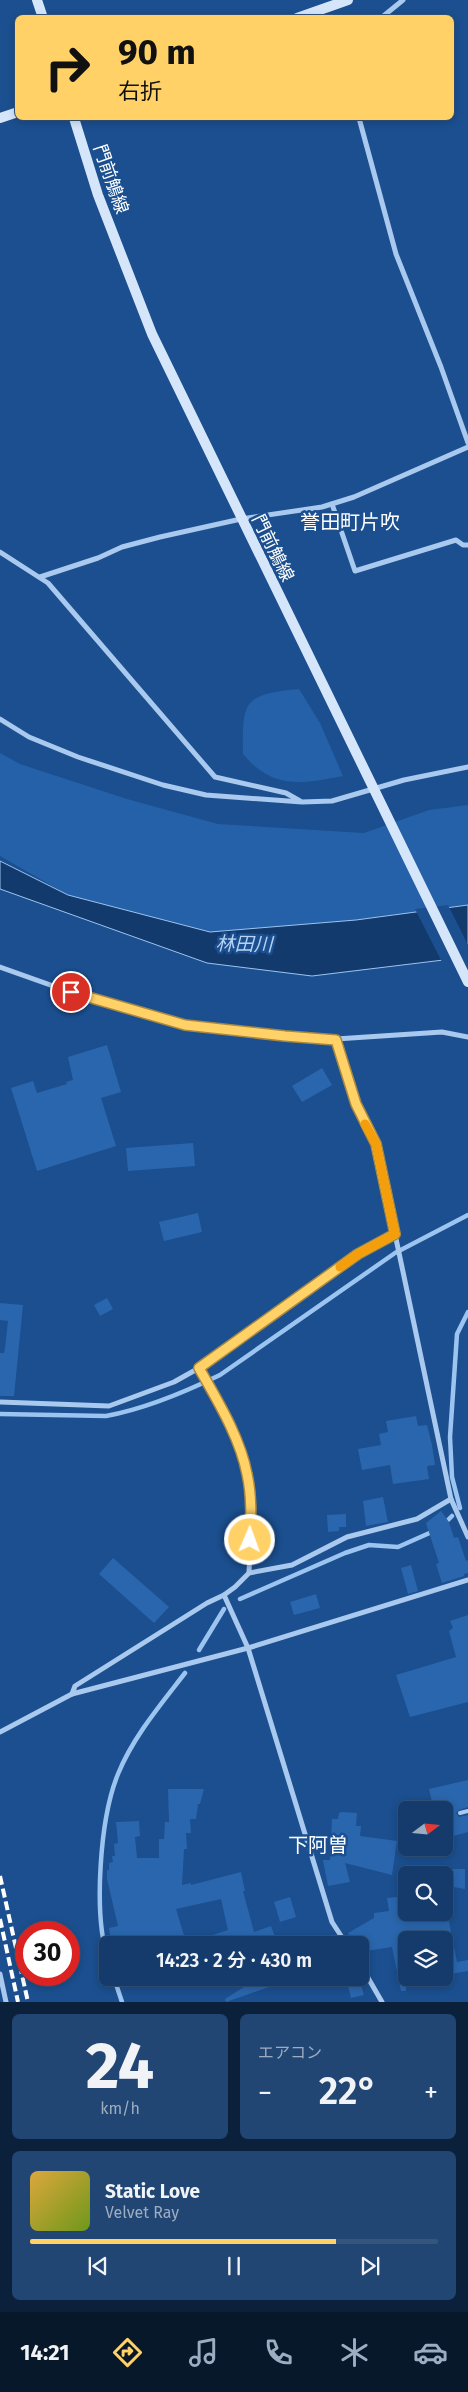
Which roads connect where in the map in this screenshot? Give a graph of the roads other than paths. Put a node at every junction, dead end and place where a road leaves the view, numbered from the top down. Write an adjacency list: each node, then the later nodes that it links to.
1 (37, 0): 4 (main road)
2 (348, 0): 5 (main road)
3 (403, 0): 6 (street)
4 (42, 15)
5 (306, 15)
6 (385, 15)
7 (15, 113): 8 (main road)
8 (0, 118)
9 (75, 120): 14 (main road, 門前鵤線)
10 (359, 120): 11 (street)
11 (468, 443)
12 (468, 447): 13 (street)
13 (332, 504): 14 (street); 15 (street)
14 (241, 519): 17 (street); 20 (main road, 門前鵤線)
15 (468, 545)
16 (0, 552): 17 (street)
17 (40, 578): 21 (street)
18 (0, 719): 21 (street)
19 (468, 767): 20 (street)
20 (375, 794): 21 (street); 23 (main road, 門前鵤線)
21 (302, 802)
22 (0, 967): 25 (street)
23 (468, 982)
24 (468, 1037): 25 (street)
25 (336, 1040): 26 (street)
26 (395, 1234): 27 (street); 29 (street)
27 (199, 1368): 28 (street); 31 (street)
28 (0, 1402)
29 (451, 1499): 30 (street); 31 (street)
30 (468, 1537)
31 (249, 1573): 33 (street)
32 (468, 1580): 34 (street)
33 (224, 1595): 34 (street); 35 (street)
34 (248, 1648): 35 (street); 39 (street)
35 (72, 1694): 36 (street)
36 (0, 1732)
37 (468, 1811): 38 (lane)
38 (460, 1813)
39 (342, 1936)
40 (0, 1974): 42 (street)
41 (369, 1980): 43 (street)
42 (6, 2002)
43 (382, 2002)

